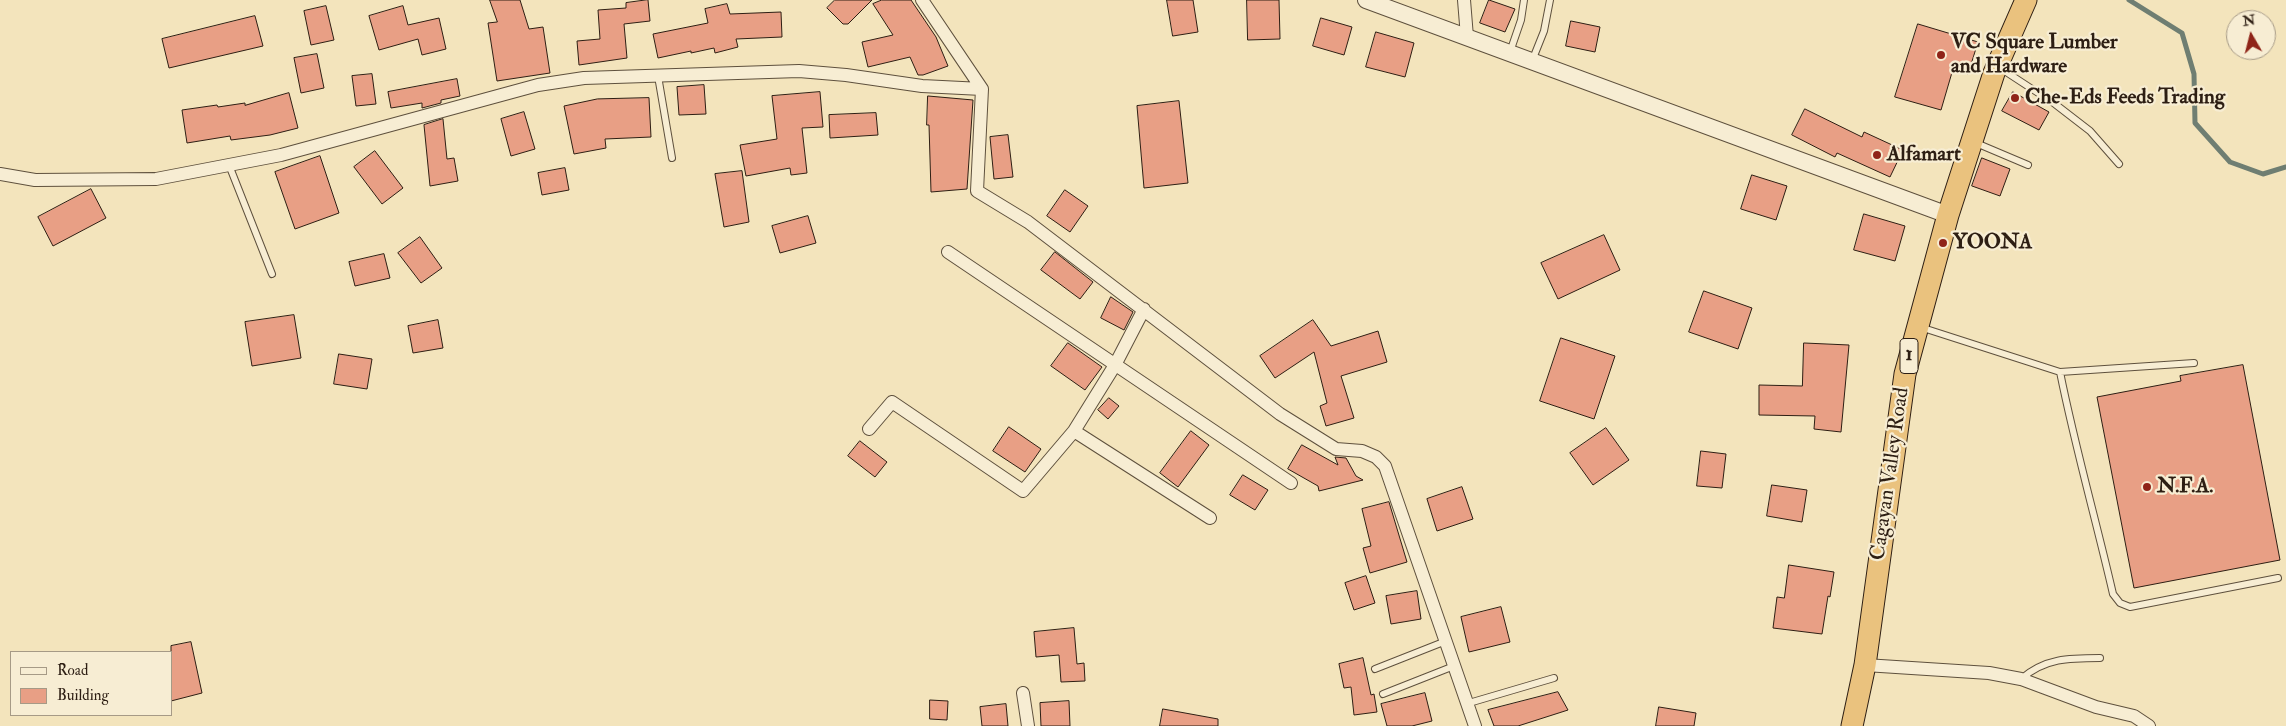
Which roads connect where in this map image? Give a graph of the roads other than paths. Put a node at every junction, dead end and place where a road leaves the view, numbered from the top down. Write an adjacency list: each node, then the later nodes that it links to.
1 (922, 0): 12 (street)
2 (1366, 0): 7 (street)
3 (1464, 0): 7 (street)
4 (1524, 0): 8 (lane)
5 (1550, 0): 9 (lane)
6 (2026, 0): 10 (highway, Cagayan Valley Road / 1)
7 (1467, 38): 8 (street)
8 (1510, 53): 9 (street)
9 (1532, 61): 19 (street)
10 (1997, 66): 13 (highway, Cagayan Valley Road / 1); 16 (lane)
11 (658, 76): 12 (street); 14 (lane); 17 (street)
12 (982, 89): 22 (street)
13 (1972, 142): 15 (lane); 19 (highway, Cagayan Valley Road / 1)
14 (672, 158)
15 (2028, 164)
16 (2119, 164)
17 (229, 165): 18 (street); 21 (lane)
18 (0, 174)
19 (1948, 215): 23 (highway, Cagayan Valley Road / 1)
20 (948, 252): 25 (street)
21 (272, 274)
22 (1144, 309): 25 (street); 32 (street)
23 (1917, 326): 26 (lane); 34 (highway, Cagayan Valley Road / 1)
24 (2194, 363): 26 (lane)
25 (1115, 365): 28 (street); 29 (street)
26 (2060, 372): 31 (lane)
27 (869, 429): 28 (street)
28 (1074, 431): 30 (street)
29 (1291, 483)
30 (1210, 518)
31 (2278, 578)
32 (1447, 641): 35 (street); 36 (lane)
33 (2100, 658): 38 (lane)
34 (1865, 665): 38 (street); 44 (highway, Cagayan Valley Road / 1)
35 (1456, 666): 40 (lane); 41 (street)
36 (1375, 669)
37 (1554, 678): 41 (lane)
38 (2021, 679): 45 (street)
39 (1023, 693): 42 (street)
40 (1383, 694)
41 (1468, 703): 43 (street)
42 (1028, 726)
43 (1475, 726)
44 (1852, 726)
45 (2149, 726)

